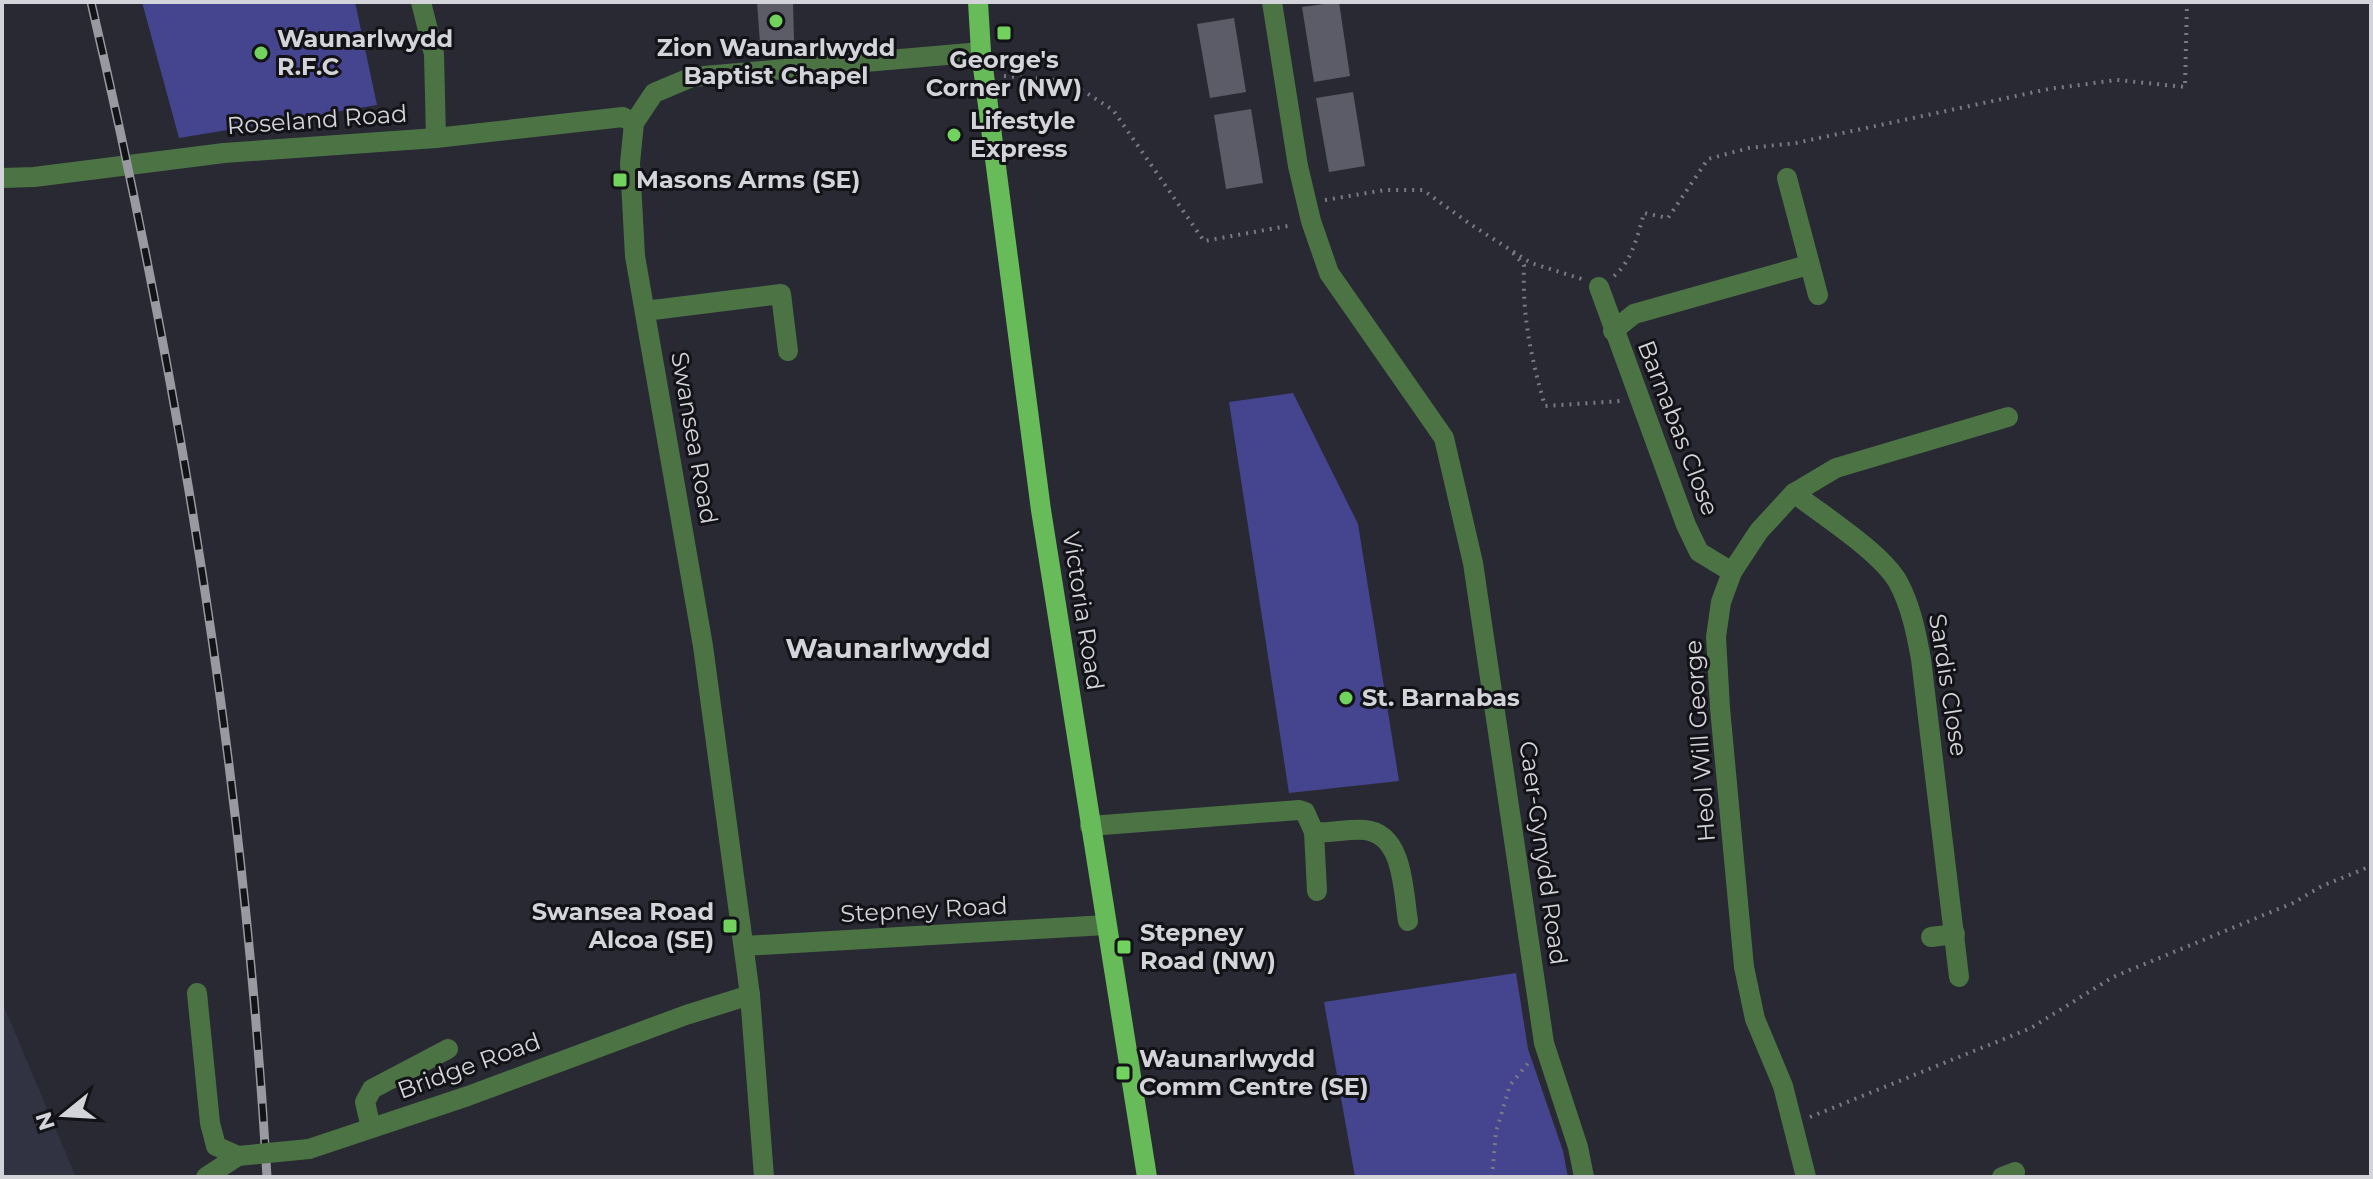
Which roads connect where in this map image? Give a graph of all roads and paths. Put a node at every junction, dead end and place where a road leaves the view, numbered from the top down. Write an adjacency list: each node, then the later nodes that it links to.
1 (421, 2): 8 (street)
2 (978, 2): 5 (main road)
3 (1272, 2): 11 (street, Caer-Gynydd Road)
4 (2187, 2): 14 (path)
5 (981, 52): 6 (main road, Victoria Road); 7 (street)
6 (984, 75): 11 (path); 23 (main road, Victoria Road)
7 (634, 123): 8 (street, Roseland Road); 16 (street, Swansea Road)
8 (436, 138): 9 (street, Roseland Road)
9 (2, 178)
10 (1787, 178): 13 (street)
11 (1309, 212): 12 (path); 35 (street, Caer-Gynydd Road)
12 (1509, 249): 14 (path); 19 (path)
13 (1808, 265): 15 (street); 17 (street, Barnabas Close)
14 (1600, 281): 17 (street, Barnabas Close)
15 (1818, 295)
16 (645, 311): 18 (street); 31 (street, Swansea Road)
17 (1613, 331): 19 (street, Barnabas Close)
18 (788, 351)
19 (1639, 400): 22 (street, Barnabas Close)
20 (2008, 417): 21 (street, Heol Will George)
21 (1794, 493): 22 (street, Heol Will George); 29 (street, Sardis Close)
22 (1732, 572): 37 (street, Heol Will George)
23 (1090, 826): 24 (street); 28 (main road, Victoria Road)
24 (1314, 832): 26 (street); 27 (street)
25 (2371, 866): 37 (path)
26 (1317, 891)
27 (1408, 921)
28 (1106, 925): 31 (street, Stepney Road); 43 (main road, Victoria Road)
29 (1955, 934): 30 (street); 32 (street, Sardis Close)
30 (1931, 937)
31 (744, 946): 34 (street, Swansea Road)
32 (1959, 977)
33 (197, 993): 39 (street)
34 (750, 995): 38 (street, Bridge Road); 40 (street, Swansea Road)
35 (1544, 1043): 44 (path); 45 (street, Caer-Gynydd Road)
36 (448, 1049): 38 (street)
37 (1792, 1124): 46 (street, Heol Will George)
38 (371, 1128): 39 (street, Bridge Road, bridge)
39 (238, 1156): 41 (street, Bridge Road)
40 (764, 1176): 42 (street)
41 (206, 1177)
42 (750, 1177)
43 (1147, 1177)
44 (1492, 1177)
45 (1584, 1177)
46 (1806, 1177)

